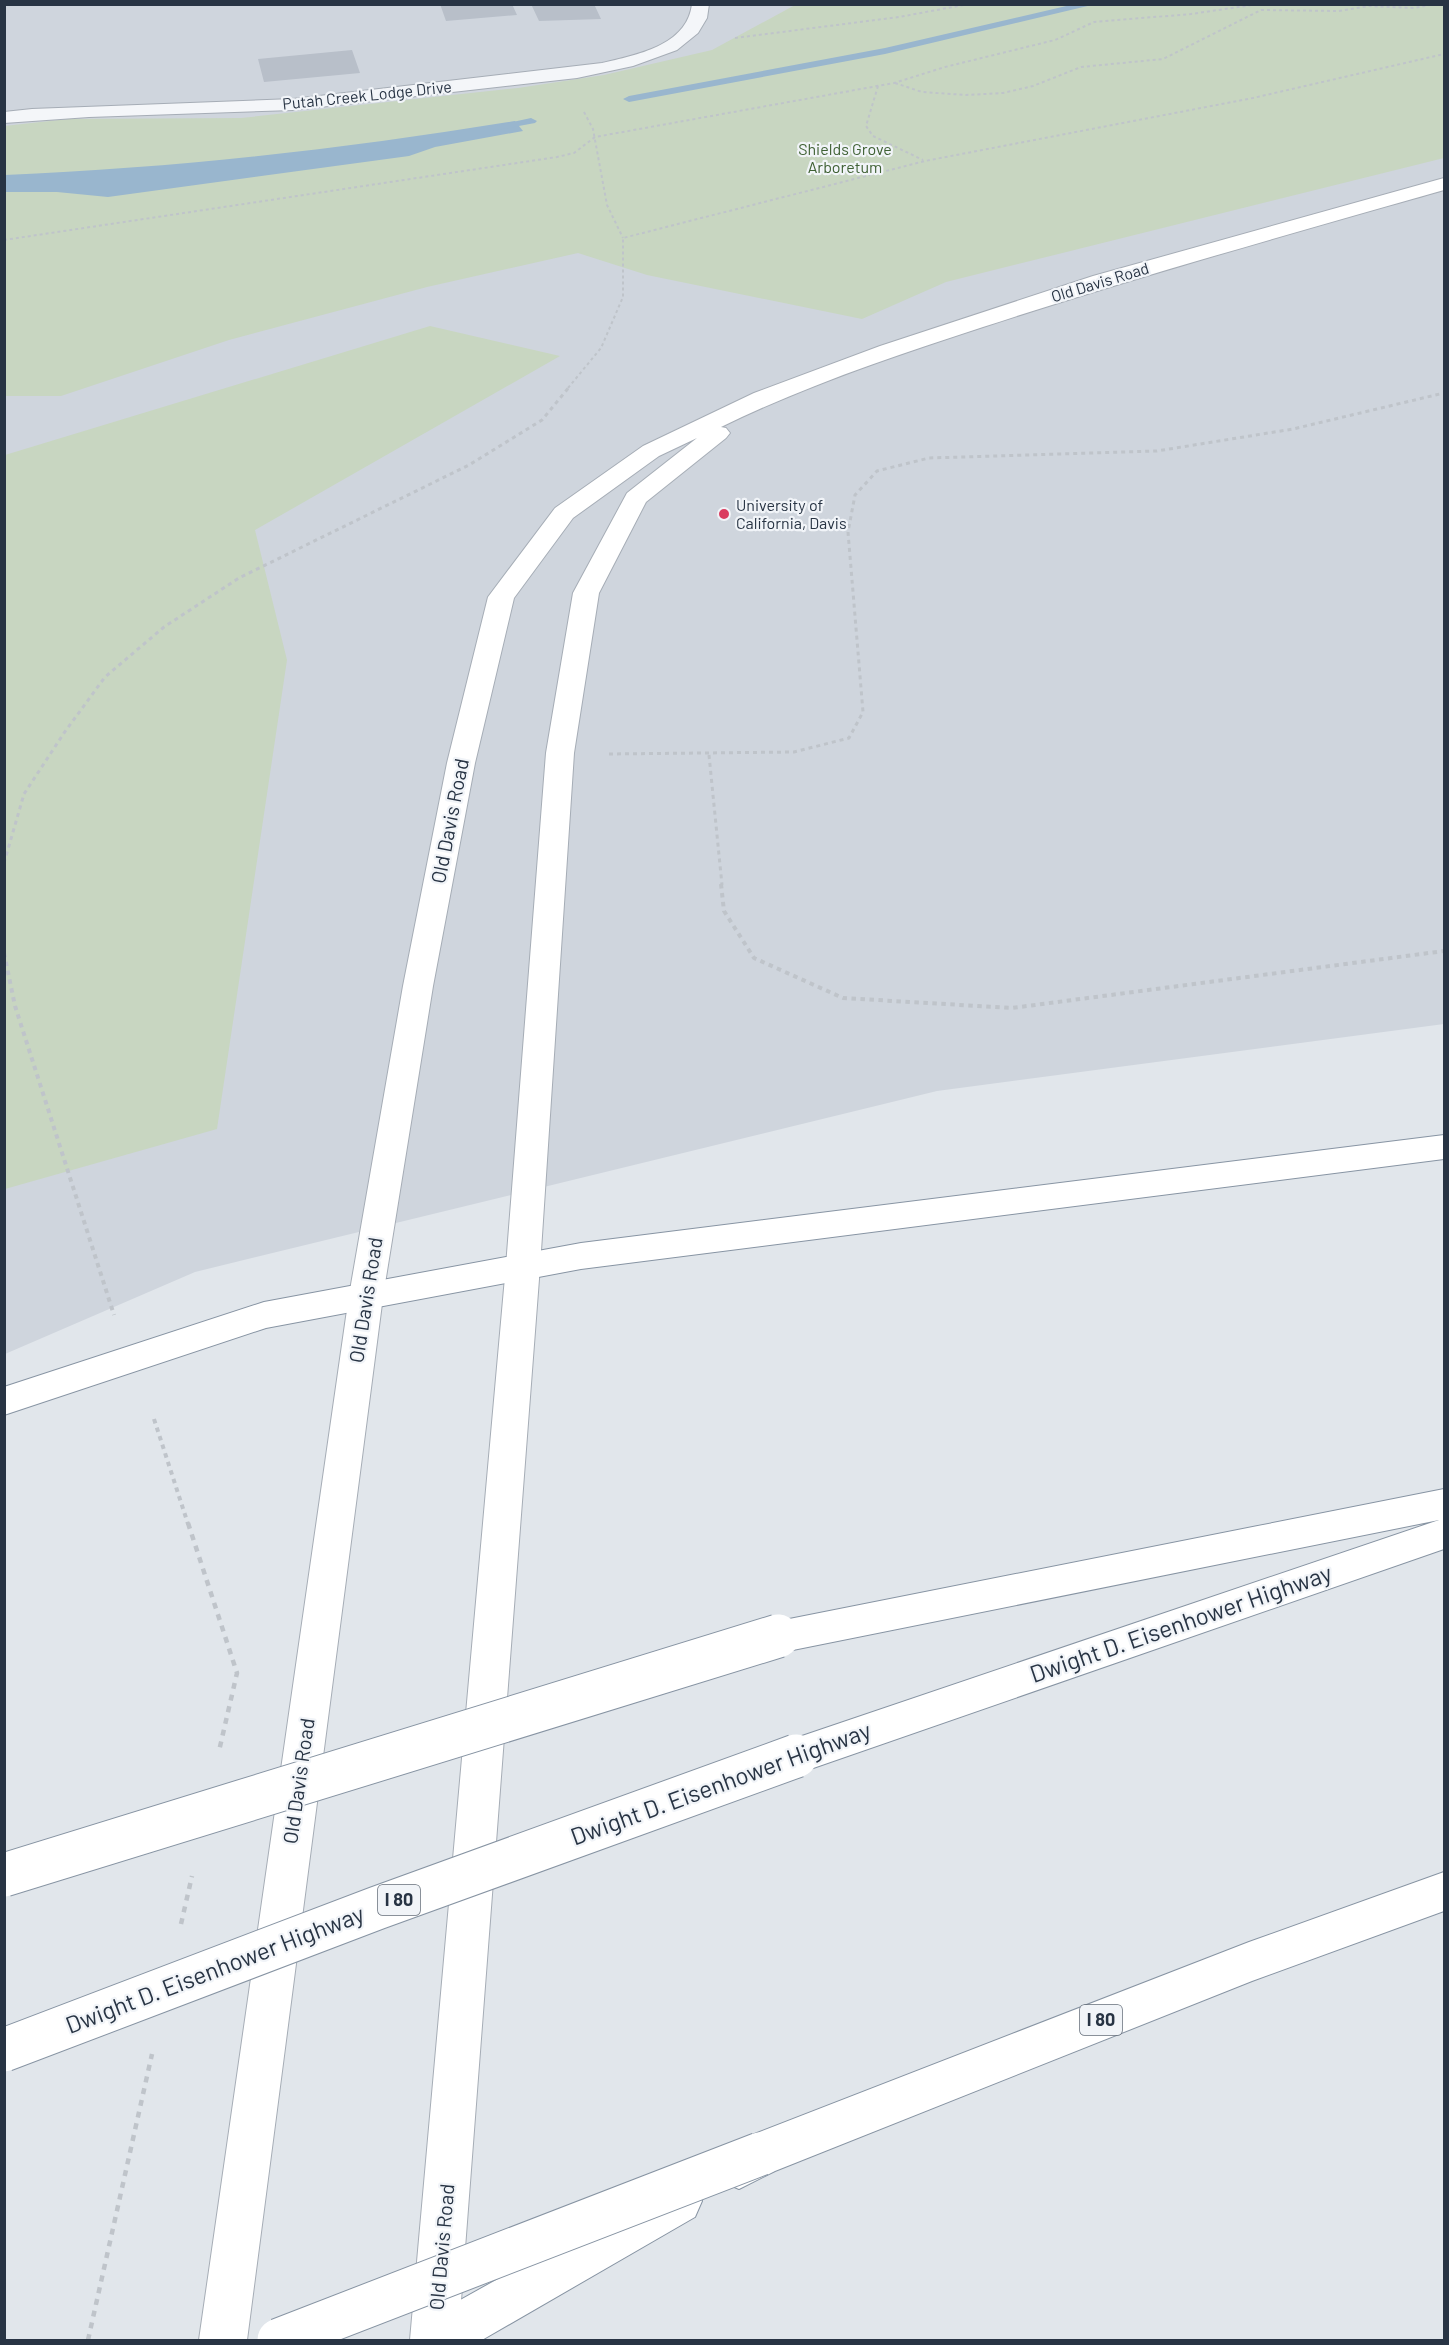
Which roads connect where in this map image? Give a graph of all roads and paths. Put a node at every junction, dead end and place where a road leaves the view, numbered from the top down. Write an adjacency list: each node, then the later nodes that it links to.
1 (701, 4): 7 (lane, Putah Creek Lodge Drive)
2 (969, 4): 7 (path)
3 (1259, 4): 5 (path)
4 (1435, 4): 6 (path)
5 (1252, 6): 6 (path); 9 (path)
6 (1261, 10): 9 (path)
7 (672, 46): 11 (lane, Putah Creek Lodge Drive)
8 (1444, 54): 14 (path)
9 (894, 83): 10 (path)
10 (878, 86): 13 (path); 14 (path)
11 (4, 118)
12 (593, 129): 13 (path)
13 (595, 137): 16 (path); 17 (path)
14 (925, 161): 16 (path)
15 (1444, 184): 19 (main road, Old Davis Road)
16 (623, 238): 22 (path)
17 (4, 240)
18 (1444, 393): 21 (path)
19 (762, 398): 20 (main road, Old Davis Road); 27 (main road, Old Davis Road)
20 (560, 753): 21 (path); 26 (main road, Old Davis Road)
21 (709, 755): 23 (path)
22 (4, 864)
23 (1444, 951)
24 (4, 953): 28 (path)
25 (1444, 1147): 26 (main road)
26 (523, 1266): 27 (main road); 38 (main road, Old Davis Road)
27 (366, 1296): 29 (main road); 36 (main road, Old Davis Road)
28 (115, 1315)
29 (4, 1401)
30 (1444, 1504): 32 (main road, bridge)
31 (1444, 1534): 34 (main road, Dwight D. Eisenhower Highway / I 80, bridge)
32 (4, 1875)
33 (1444, 1892): 35 (main road, I 80)
34 (4, 2050)
35 (760, 2154): 37 (main road, I 80, bridge); 38 (main road, bridge)
36 (223, 2340)
37 (279, 2340)
38 (435, 2340)

